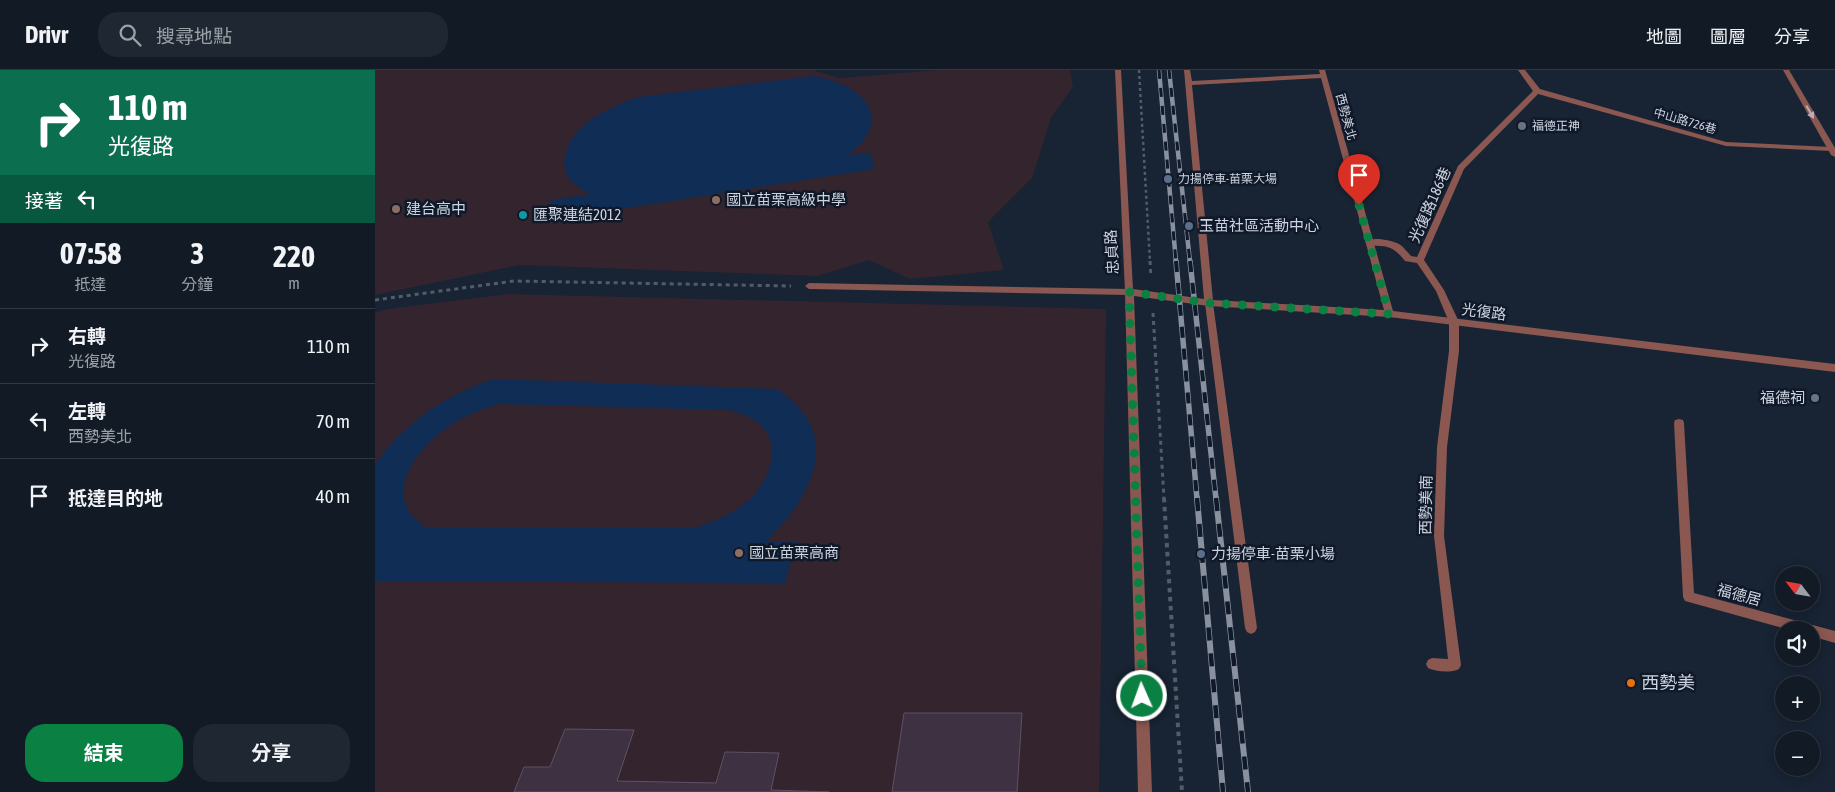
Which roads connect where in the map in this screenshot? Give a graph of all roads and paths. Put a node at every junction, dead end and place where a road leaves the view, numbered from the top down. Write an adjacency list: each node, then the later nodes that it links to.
1 (1118, 70): 13 (street, 忠貞路)
2 (1139, 70): 14 (path)
3 (1187, 70): 7 (street)
4 (1521, 70): 8 (street)
5 (1786, 70): 9 (street, one-way to 9)
6 (1323, 73): 7 (street); 10 (street, 西勢美北)
7 (1189, 82): 16 (street)
8 (1537, 90): 9 (street, 中山路726巷); 11 (street, 光復路186巷)
9 (1833, 152)
10 (1369, 242): 11 (street); 17 (street, 西勢美北)
11 (1420, 260): 18 (street, 光復路186巷)
12 (809, 286): 13 (street, 光復路); 15 (path)
13 (1129, 292): 14 (street, 光復路); 26 (street, 忠貞路)
14 (1153, 295): 16 (street, 光復路); 27 (path)
15 (375, 300)
16 (1209, 303): 17 (street, 光復路); 22 (street)
17 (1389, 314): 18 (street, 光復路)
18 (1454, 322): 19 (street, 光復路); 25 (street, 西勢美南)
19 (1835, 368)
20 (1679, 423): 21 (street, 福德居)
21 (1778, 621)
22 (1251, 628)
23 (1820, 633): 24 (street, 福德居)
24 (1835, 637)
25 (1432, 664)
26 (1145, 792)
27 (1182, 792)

